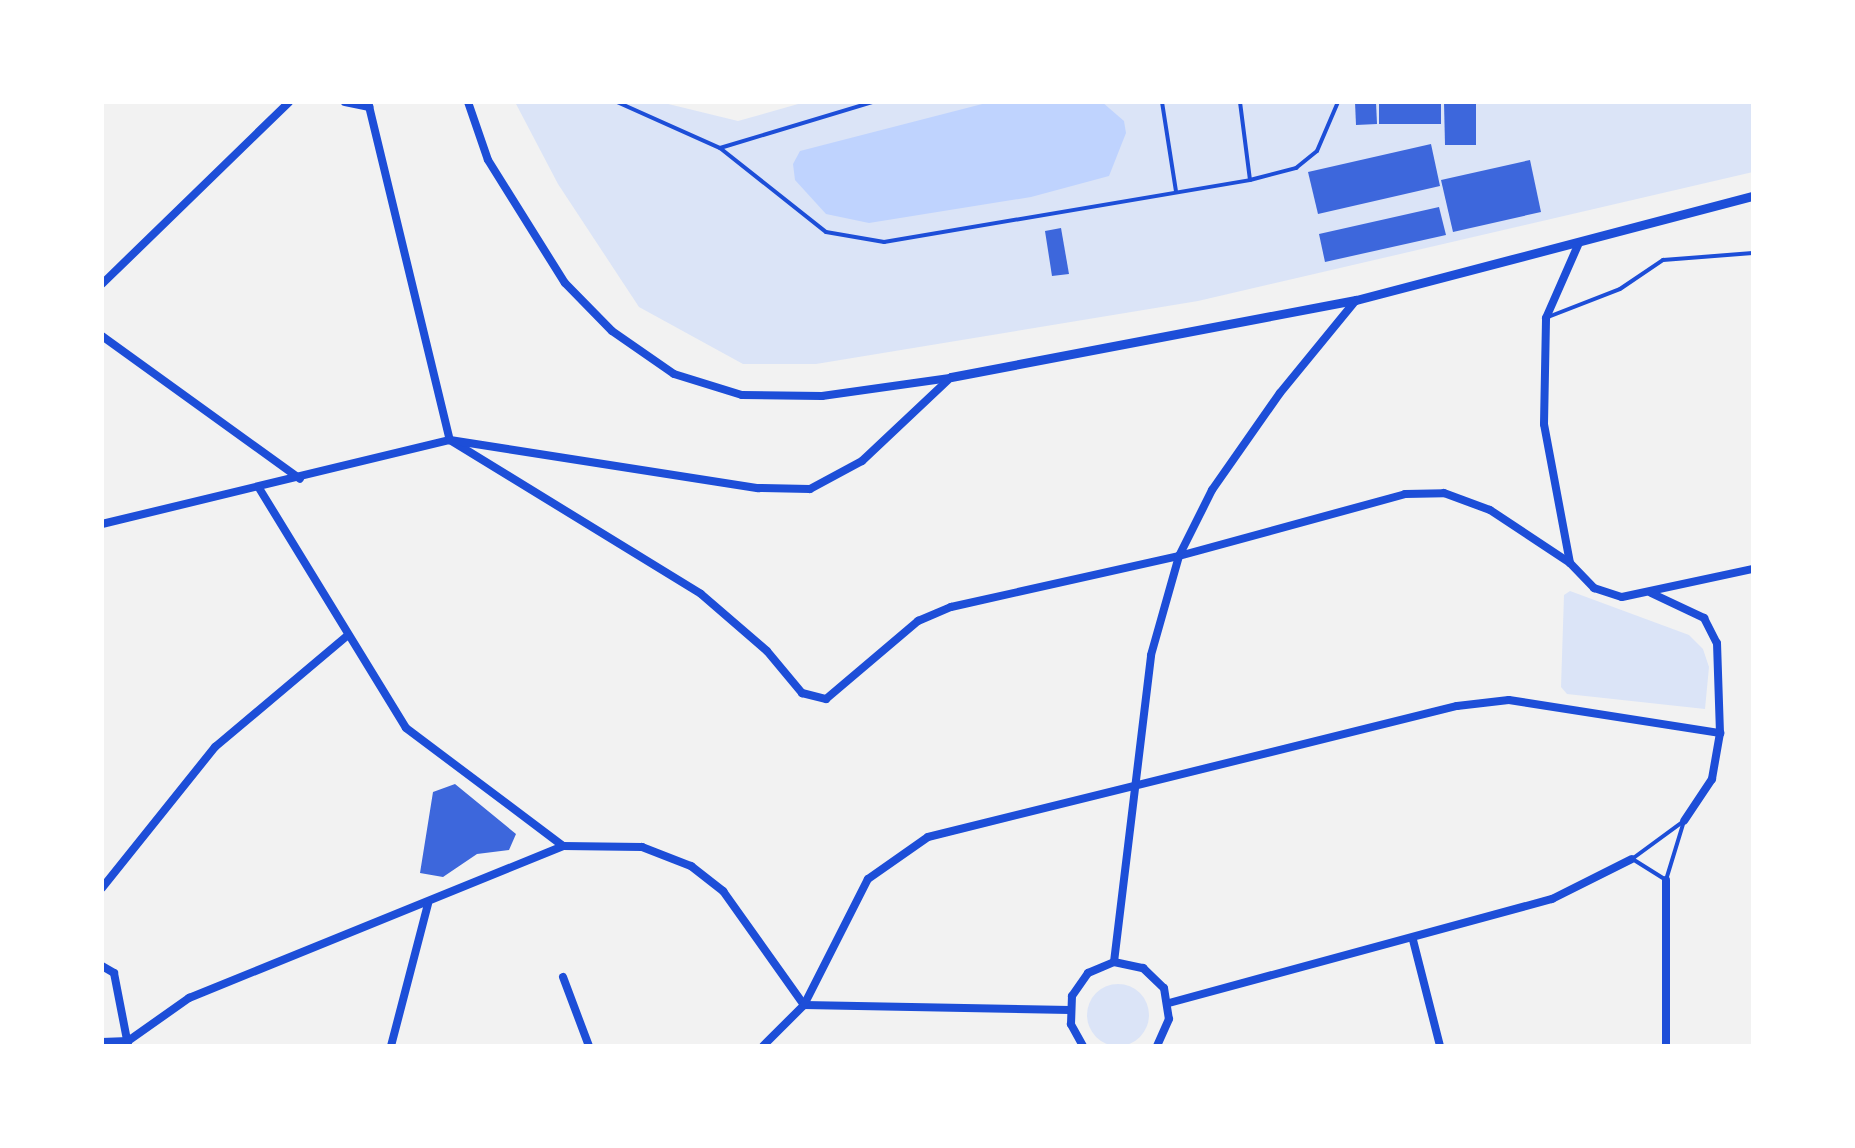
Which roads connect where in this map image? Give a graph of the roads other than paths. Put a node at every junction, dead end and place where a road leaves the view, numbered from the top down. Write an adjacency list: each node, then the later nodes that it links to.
1 (289, 102): 16 (street)
2 (345, 102): 9 (street)
3 (468, 102): 20 (street)
4 (617, 102): 10 (lane)
5 (872, 102): 10 (lane)
6 (1162, 102): 12 (lane)
7 (1240, 102): 11 (lane)
8 (1338, 102): 11 (lane)
9 (369, 104): 21 (street)
10 (720, 148): 12 (lane)
11 (1250, 180): 12 (lane)
12 (1176, 191)
13 (1753, 196): 14 (street)
14 (1579, 243): 17 (street); 18 (street)
15 (1753, 253): 18 (lane)
16 (102, 284)
17 (1356, 300): 20 (street); 25 (street)
18 (1546, 318): 26 (street)
19 (102, 336): 22 (street)
20 (951, 377): 21 (street)
21 (450, 440): 22 (street); 25 (street)
22 (300, 479): 23 (street)
23 (259, 488): 24 (street); 29 (street)
24 (102, 524)
25 (1179, 556): 26 (street); 31 (street)
26 (1570, 563): 28 (street)
27 (1753, 569): 28 (street)
28 (1651, 593): 30 (street)
29 (347, 636): 33 (street); 36 (street)
30 (1720, 733): 31 (street); 32 (street)
31 (1137, 785): 39 (street); 43 (street)
32 (1684, 821): 34 (lane); 35 (lane)
33 (563, 846): 37 (street); 43 (street)
34 (1632, 859): 35 (lane); 38 (street)
35 (1666, 880): 53 (street)
36 (102, 888)
37 (428, 904): 46 (street); 47 (street)
38 (1413, 940): 42 (street); 52 (street)
39 (1114, 962): 42 (street); 44 (street)
40 (102, 966): 46 (street)
41 (563, 977): 48 (street)
42 (1169, 1003): 51 (street)
43 (804, 1005): 44 (street); 49 (street)
44 (1070, 1010): 50 (street)
45 (102, 1042): 46 (street)
46 (128, 1044)
47 (391, 1046)
48 (589, 1046)
49 (763, 1046)
50 (1083, 1046)
51 (1157, 1046)
52 (1440, 1046)
53 (1666, 1046)

